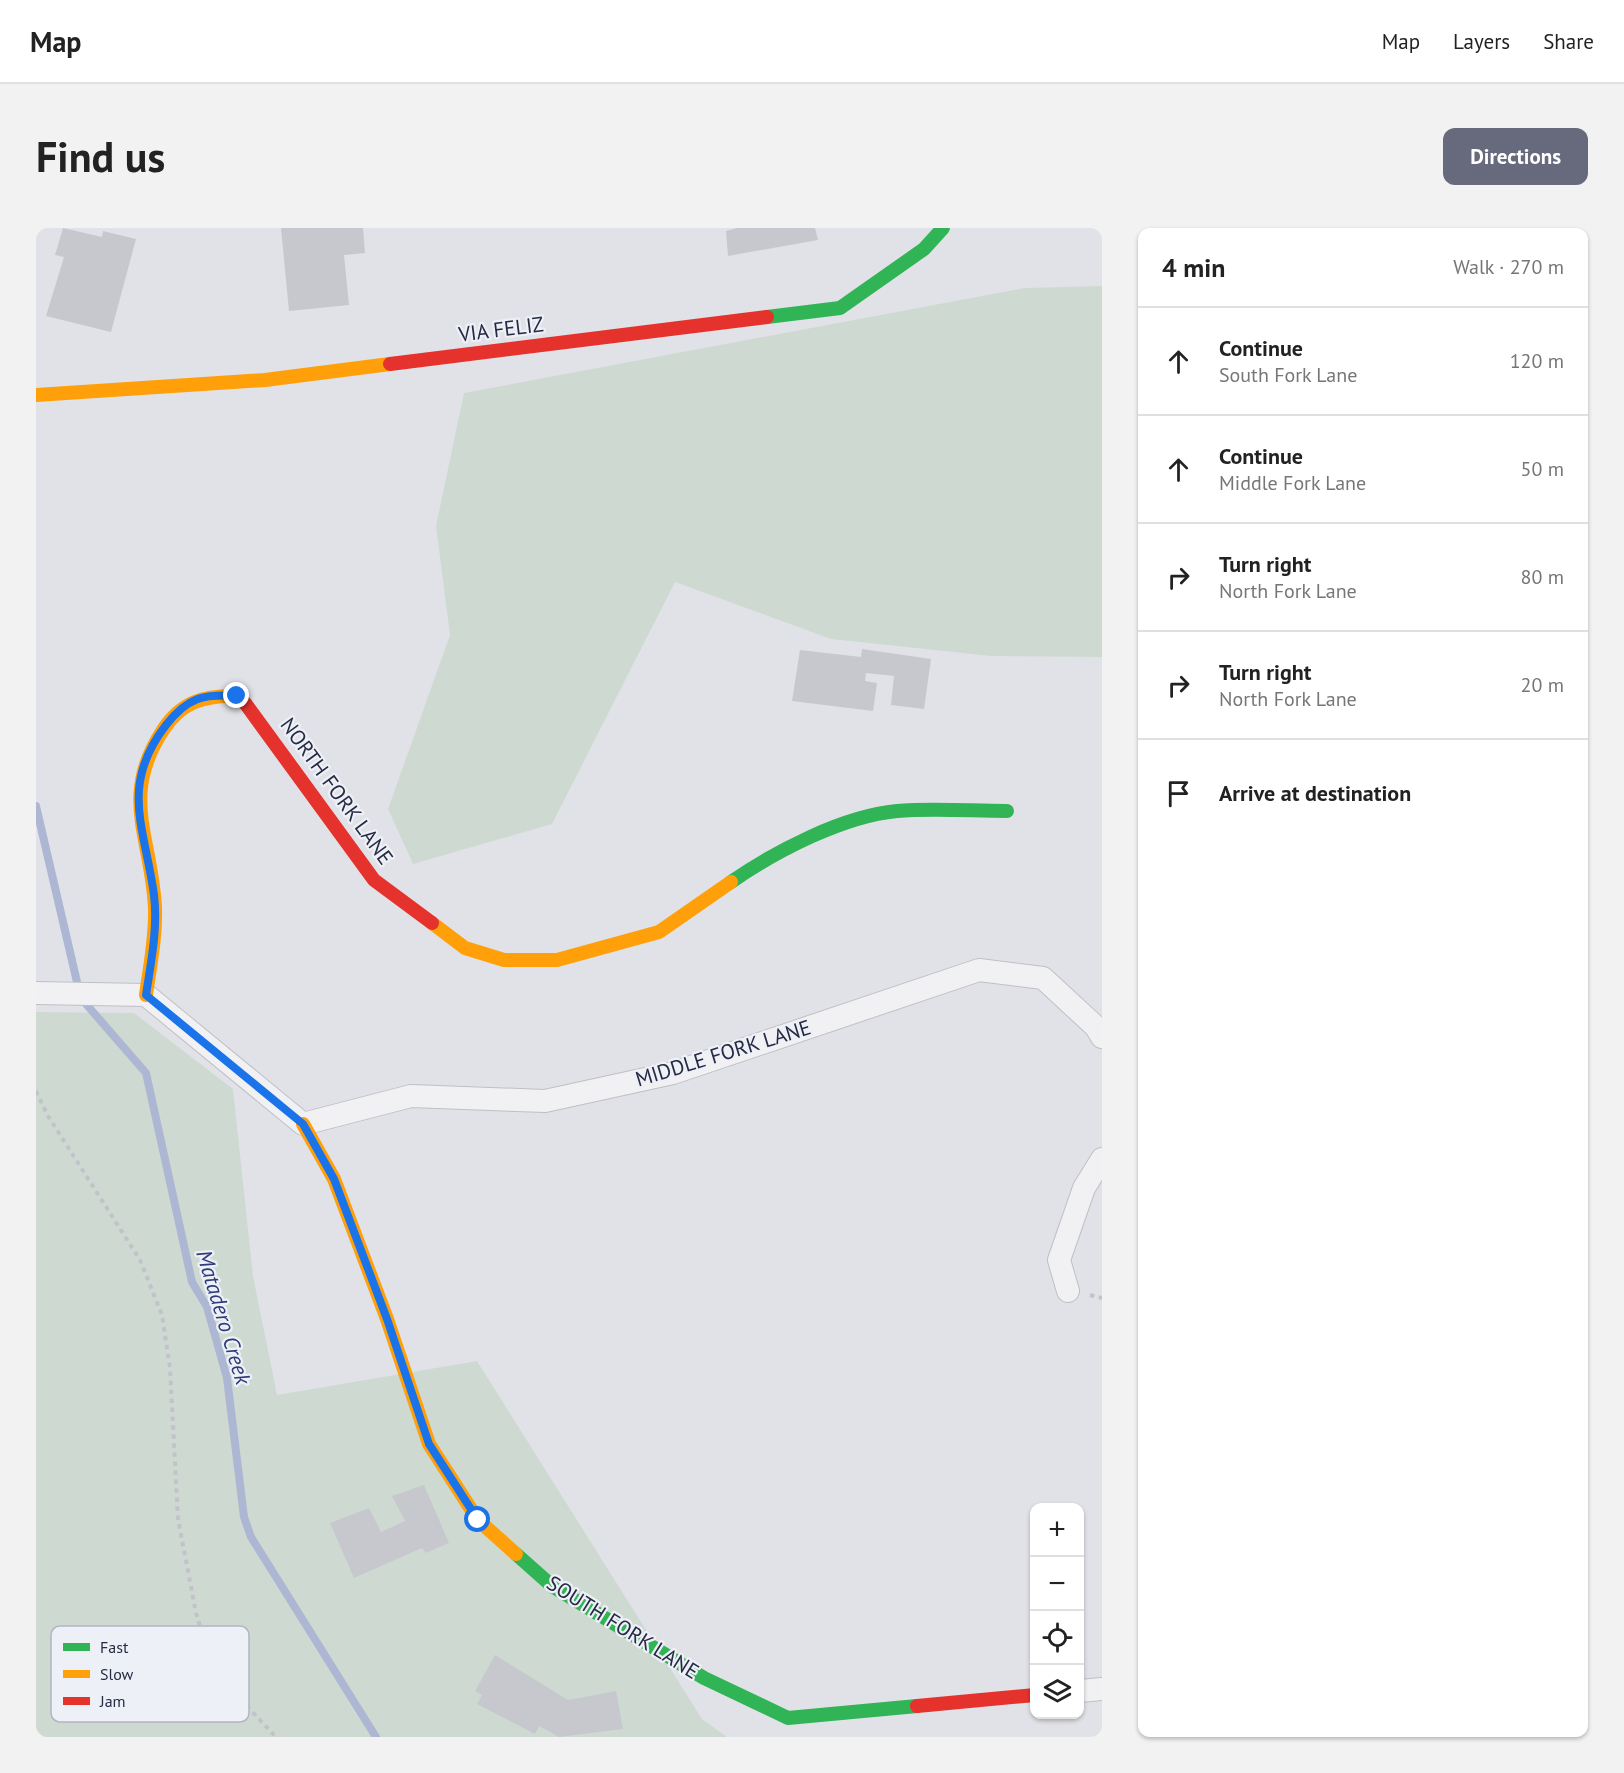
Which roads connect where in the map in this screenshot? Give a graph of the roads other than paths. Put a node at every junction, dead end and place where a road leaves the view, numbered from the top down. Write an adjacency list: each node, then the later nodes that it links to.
1 (943, 228): 2 (street, VIA FELIZ)
2 (36, 395)
3 (1007, 812): 5 (street, NORTH FORK LANE)
4 (36, 993): 5 (street)
5 (146, 995): 7 (street)
6 (1102, 1037): 7 (street, MIDDLE FORK LANE)
7 (303, 1124): 12 (street, SOUTH FORK LANE)
8 (1102, 1159): 9 (street)
9 (1068, 1291)
10 (1102, 1689): 11 (street)
11 (1084, 1691)
12 (1030, 1695)

